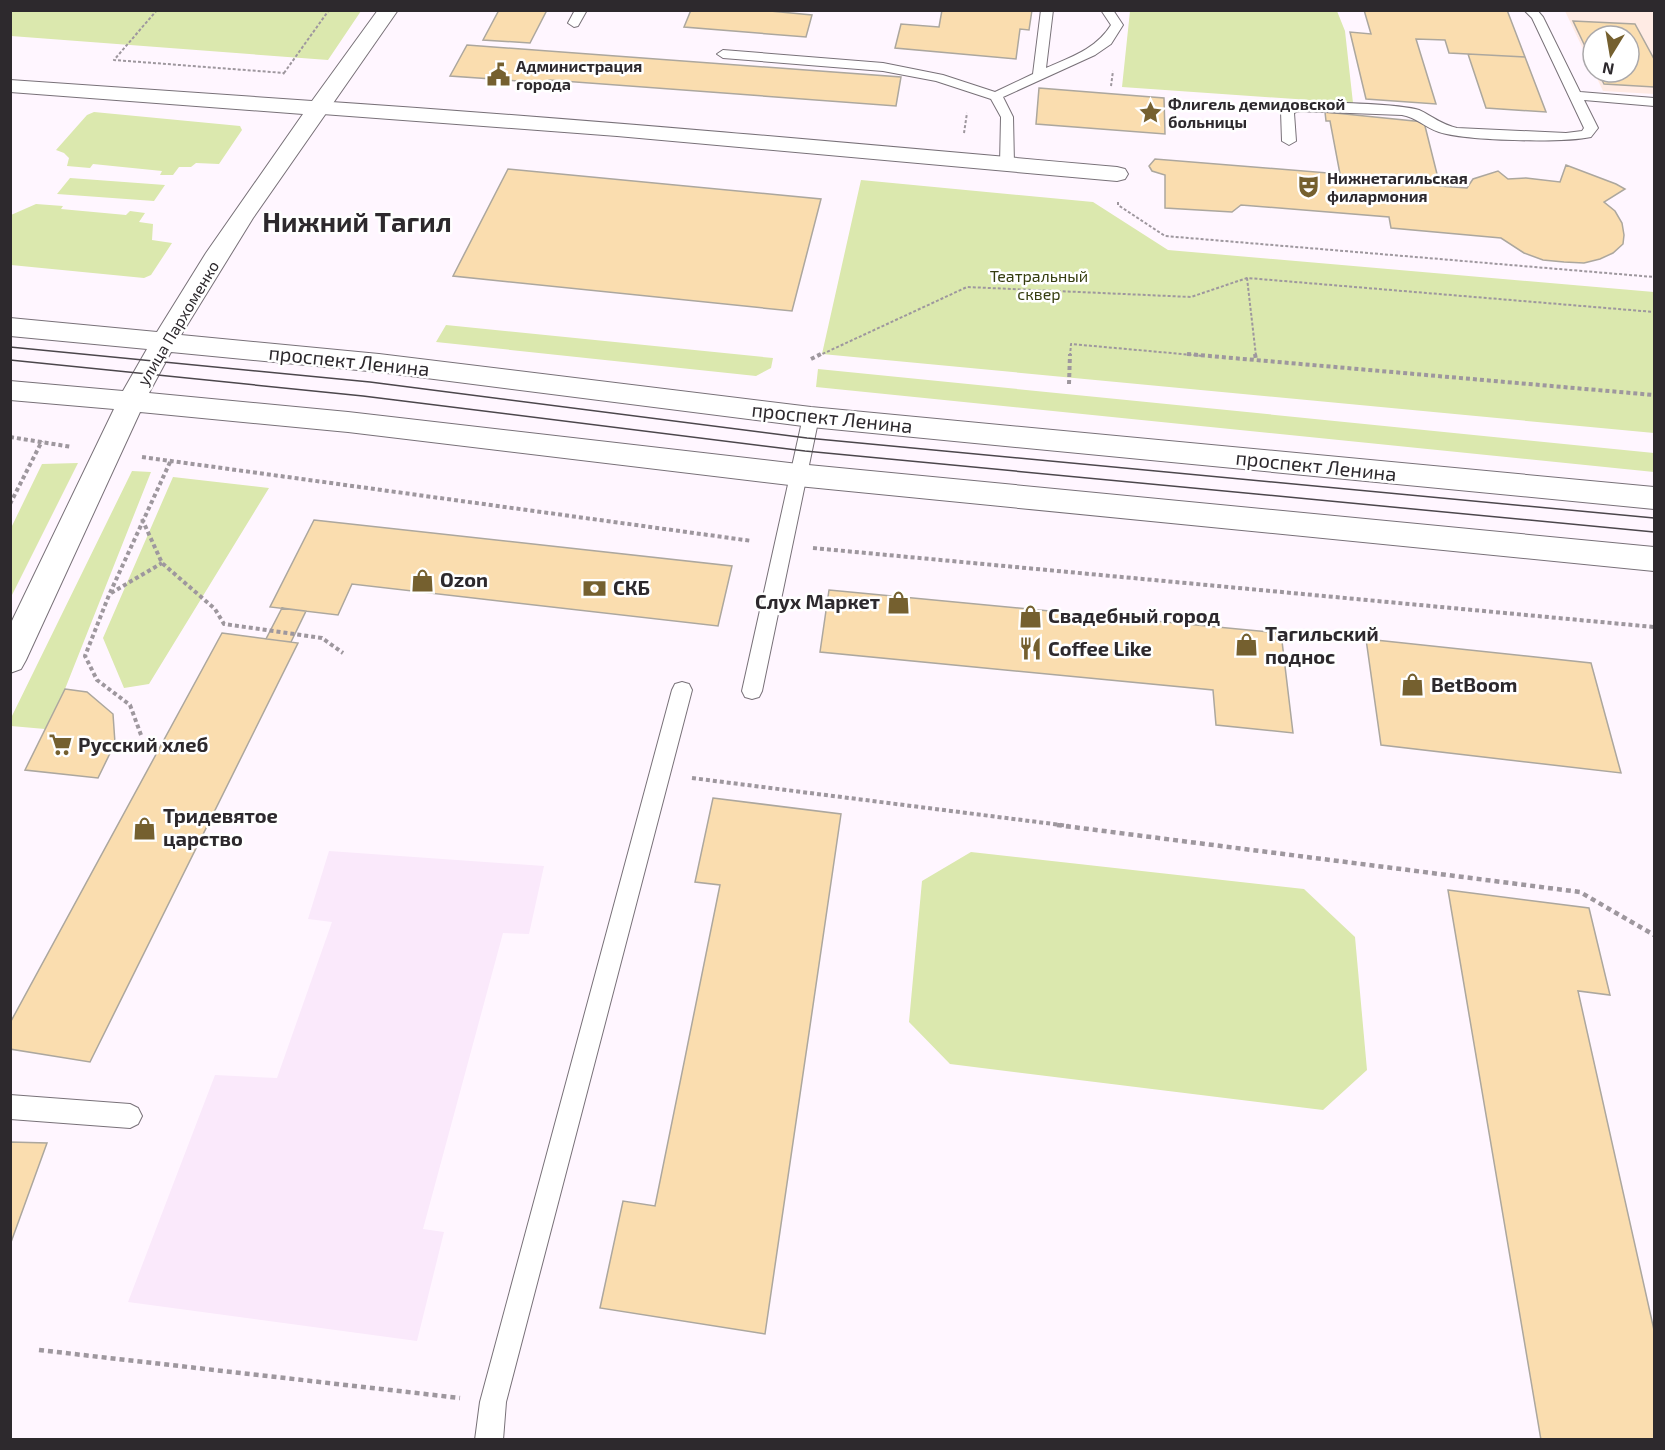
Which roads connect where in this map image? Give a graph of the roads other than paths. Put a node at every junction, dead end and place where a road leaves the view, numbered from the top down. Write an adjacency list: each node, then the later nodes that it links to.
1 (388, 10): 13 (main road, улица Пархоменко)
2 (580, 10): 6 (lane)
3 (1047, 10): 8 (lane)
4 (1107, 10): 8 (lane)
5 (1530, 10): 11 (lane)
6 (574, 23)
7 (723, 54): 10 (lane)
8 (1039, 77): 10 (lane)
9 (10, 86): 13 (main road)
10 (996, 96): 15 (lane)
11 (1576, 96): 12 (lane); 14 (lane)
12 (1654, 102)
13 (317, 108): 15 (main road); 18 (main road, улица Пархоменко)
14 (1289, 141)
15 (1007, 164): 16 (main road)
16 (1117, 174)
17 (10, 327): 18 (main road, проспект Ленина)
18 (163, 343): 20 (main road, улица Пархоменко); 21 (main road, проспект Ленина)
19 (10, 390): 20 (main road)
20 (130, 402): 22 (main road); 25 (main road, улица Пархоменко)
21 (811, 417): 22 (lane); 23 (main road, проспект Ленина)
22 (798, 475): 24 (main road); 27 (lane)
23 (1654, 498)
24 (1654, 559)
25 (10, 660)
26 (682, 690): 30 (lane)
27 (752, 691)
28 (10, 1107): 29 (lane)
29 (130, 1116)
30 (489, 1440)

